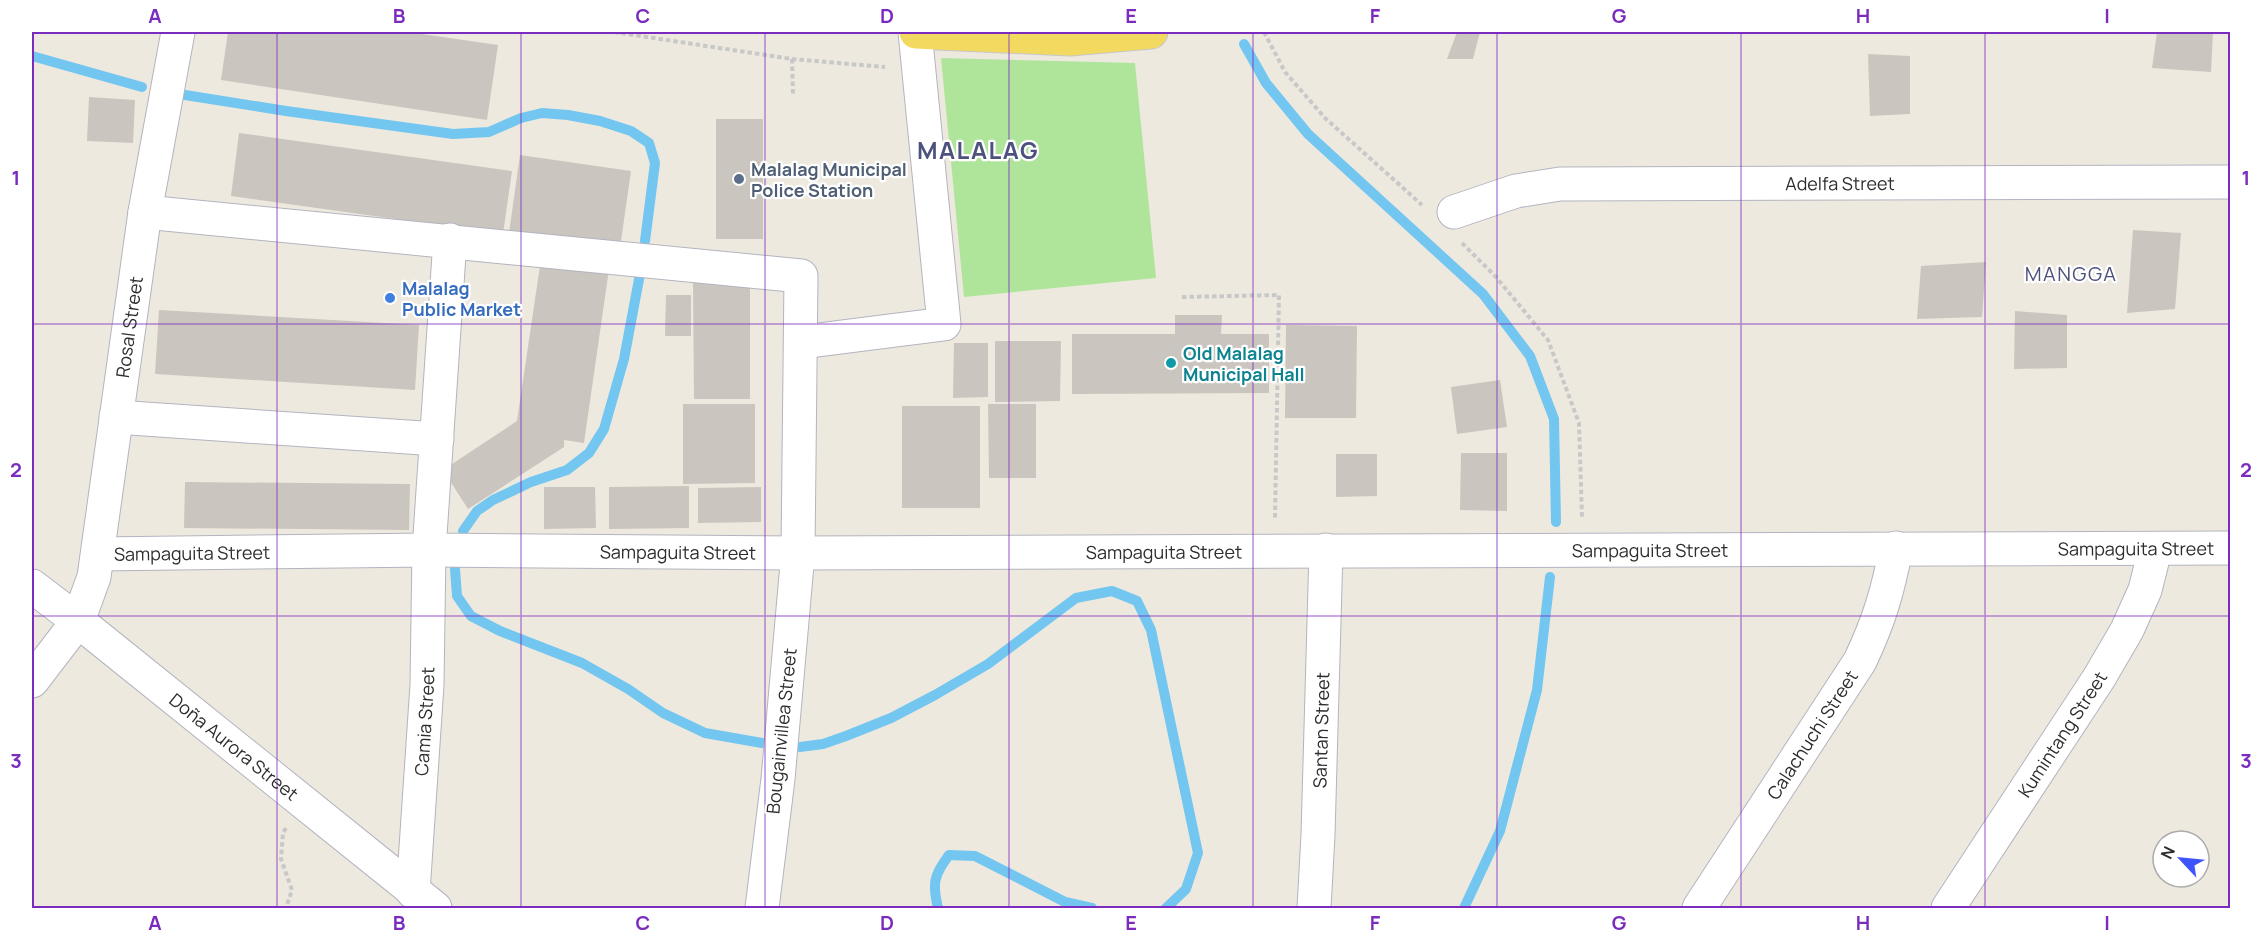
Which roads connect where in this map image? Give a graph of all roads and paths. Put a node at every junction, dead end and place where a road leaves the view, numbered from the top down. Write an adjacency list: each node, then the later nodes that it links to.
1 (177, 32): 11 (street, Rosal Street)
2 (614, 32): 7 (path)
3 (915, 32): 6 (main road); 8 (street)
4 (1151, 32): 6 (main road)
5 (1264, 32): 12 (path)
6 (1070, 35)
7 (792, 59): 8 (path); 9 (path)
8 (919, 70): 15 (street)
9 (793, 94)
10 (2230, 182): 12 (street, Adelfa Street)
11 (145, 212): 13 (street); 16 (street, Rosal Street)
12 (1444, 218): 18 (path)
13 (450, 240): 15 (street, Bougainvillea Street); 17 (street, Camia Street)
14 (1182, 297): 24 (path)
15 (802, 342): 25 (street, Bougainvillea Street)
16 (116, 417): 17 (street); 26 (street, Rosal Street)
17 (436, 439): 21 (street, Camia Street)
18 (1582, 518)
19 (1896, 548): 22 (street, Sampaguita Street); 23 (street, Sampaguita Street); 35 (street, Calachuchi Street)
20 (2230, 548): 23 (street, Sampaguita Street)
21 (429, 550): 25 (street, Sampaguita Street); 26 (street, Sampaguita Street); 31 (street, Camia Street)
22 (1326, 550): 24 (street, Sampaguita Street); 34 (street, Santan Street)
23 (2156, 550): 36 (street, Kumintang Street)
24 (1274, 551): 25 (street, Sampaguita Street)
25 (798, 553): 33 (street, Bougainvillea Street)
26 (98, 554): 28 (street, Rosal Street)
27 (32, 586): 28 (street, Doña Aurora Street)
28 (78, 621): 29 (street, Rosal Street); 30 (street, Doña Aurora Street)
29 (32, 681)
30 (300, 800): 31 (street, Doña Aurora Street); 32 (path)
31 (424, 900)
32 (286, 909)
33 (762, 909)
34 (1314, 909)
35 (1700, 909)
36 (1948, 909)

